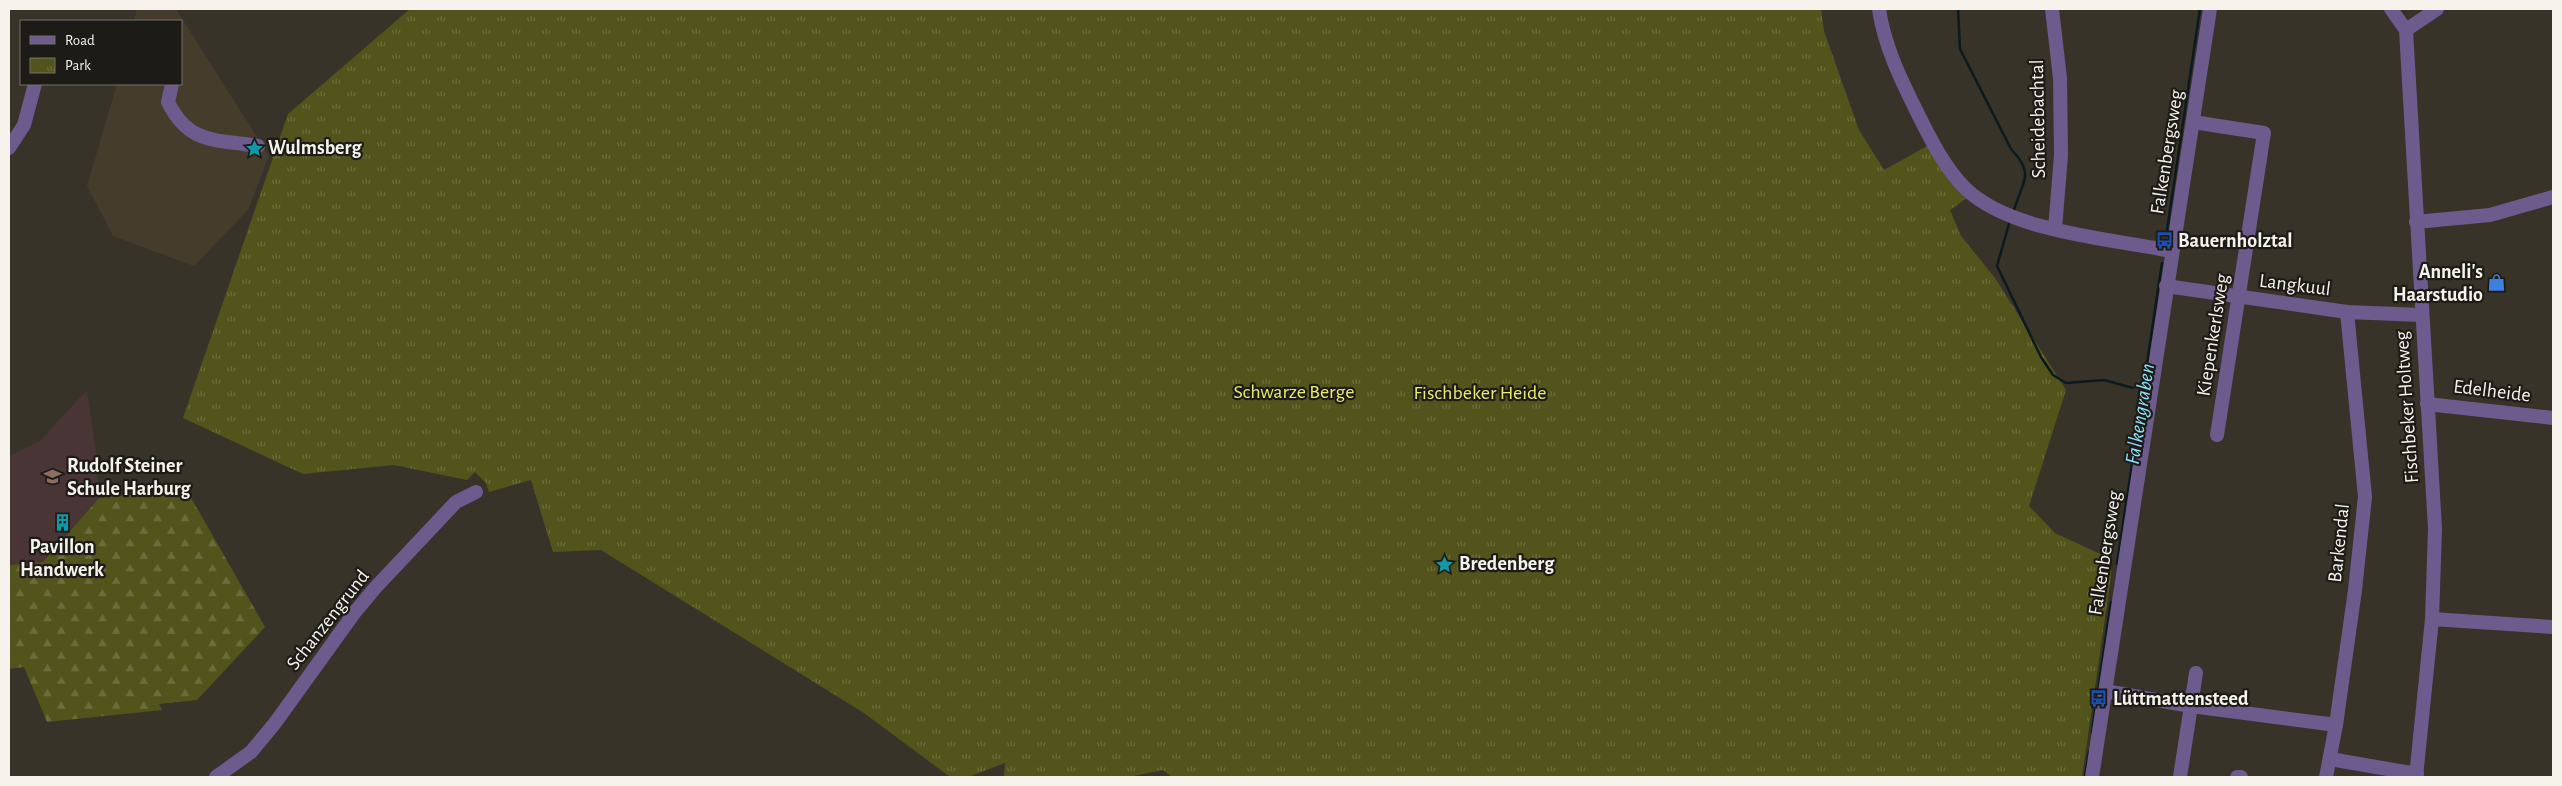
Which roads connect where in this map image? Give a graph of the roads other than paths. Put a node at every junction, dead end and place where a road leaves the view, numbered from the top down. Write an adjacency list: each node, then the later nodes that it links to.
1 (1879, 9): 14 (street)
2 (2052, 9): 14 (street, Scheidebachtal)
3 (2210, 9): 9 (street, Falkenbergsweg)
4 (2391, 9): 6 (street)
5 (2437, 9): 6 (street)
6 (2406, 30): 13 (street, Fischbeker Holtweg)
7 (35, 85): 11 (street)
8 (172, 85): 10 (street)
9 (2193, 122): 15 (street, Falkenbergsweg); 17 (street, Kiepenkerlsweg)
10 (258, 146)
11 (9, 148)
12 (2553, 197): 13 (street)
13 (2416, 222): 19 (street, Fischbeker Holtweg)
14 (2055, 229): 15 (street)
15 (2171, 250): 16 (street, Falkenbergsweg)
16 (2166, 286): 17 (street, Langkuul); 27 (street, Falkenbergsweg)
17 (2239, 298): 18 (street, Langkuul); 22 (street, Kiepenkerlsweg)
18 (2347, 312): 19 (street, Langkuul); 29 (street, Barkendal)
19 (2421, 315): 20 (street, Fischbeker Holtweg)
20 (2427, 404): 21 (street, Edelheide); 24 (street, Fischbeker Holtweg)
21 (2553, 418)
22 (2217, 436)
23 (476, 492): 32 (street, Schanzengrund)
24 (2432, 619): 25 (street); 31 (street, Fischbeker Holtweg)
25 (2553, 627)
26 (2196, 673): 28 (street)
27 (2105, 691): 28 (street); 33 (street, Falkenbergsweg)
28 (2191, 706): 29 (street); 34 (street)
29 (2336, 725): 30 (street, Barkendal)
30 (2330, 759): 31 (street); 37 (street, Barkendal)
31 (2416, 776)
32 (216, 777)
33 (2092, 777)
34 (2180, 777)
35 (2237, 777): 36 (street)
36 (2241, 777)
37 (2326, 777)

